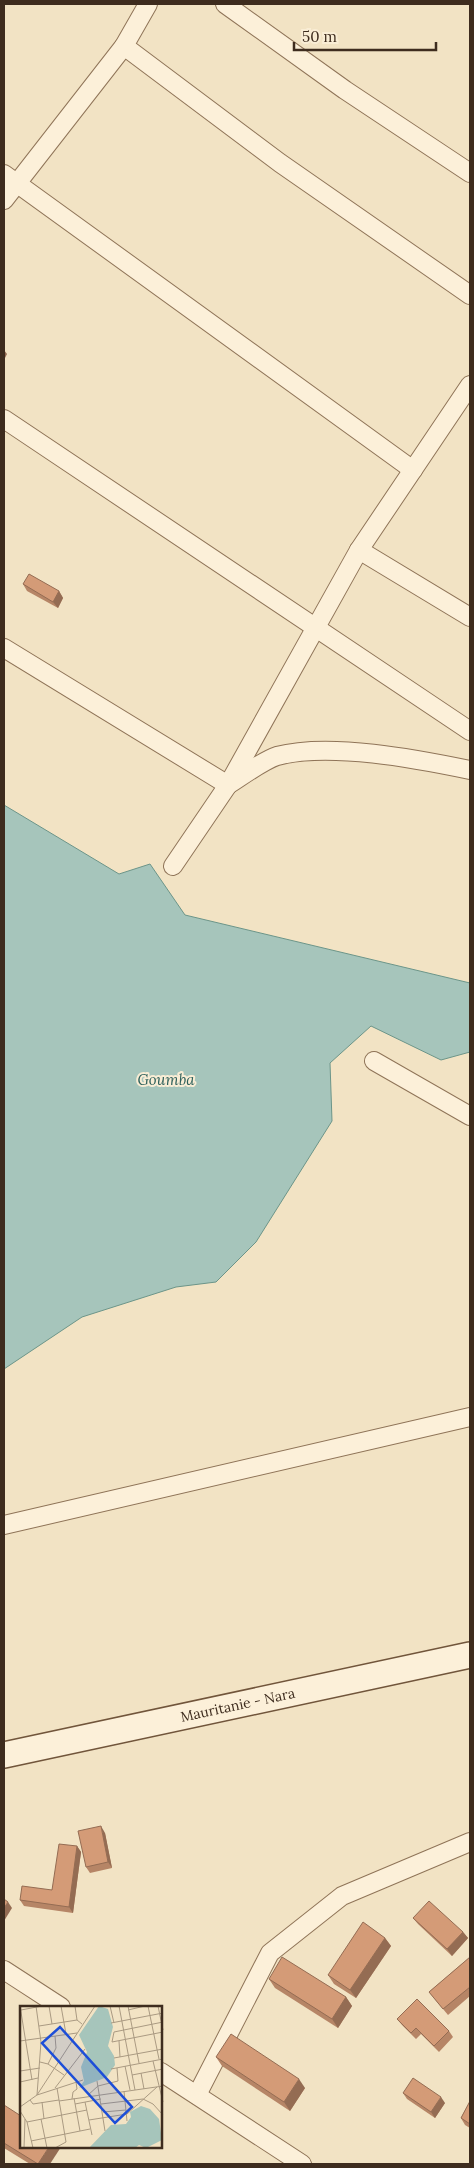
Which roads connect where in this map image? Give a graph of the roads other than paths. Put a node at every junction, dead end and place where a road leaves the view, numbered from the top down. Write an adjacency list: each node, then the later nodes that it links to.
1 (148, 4): 3 (street)
2 (225, 4): 4 (street)
3 (124, 46): 5 (street); 7 (street)
4 (470, 173)
5 (10, 178): 6 (street); 10 (street)
6 (4, 200)
7 (470, 295)
8 (470, 386): 10 (street)
9 (4, 418): 13 (street)
10 (413, 470): 11 (street)
11 (359, 550): 12 (street); 13 (street)
12 (470, 617)
13 (314, 628): 15 (street); 17 (street)
14 (4, 648): 17 (street)
15 (470, 731)
16 (470, 770): 17 (street)
17 (228, 785): 18 (street)
18 (173, 866)
19 (374, 1061): 20 (street)
20 (470, 1116)
21 (470, 1417): 22 (street)
22 (4, 1524)
23 (470, 1655): 24 (main road, Mauritanie - Nara)
24 (4, 1755)
25 (470, 1842): 29 (street)
26 (5, 1974): 27 (street)
27 (58, 2006)
28 (162, 2073): 29 (street)
29 (197, 2096): 30 (street)
30 (302, 2164)

